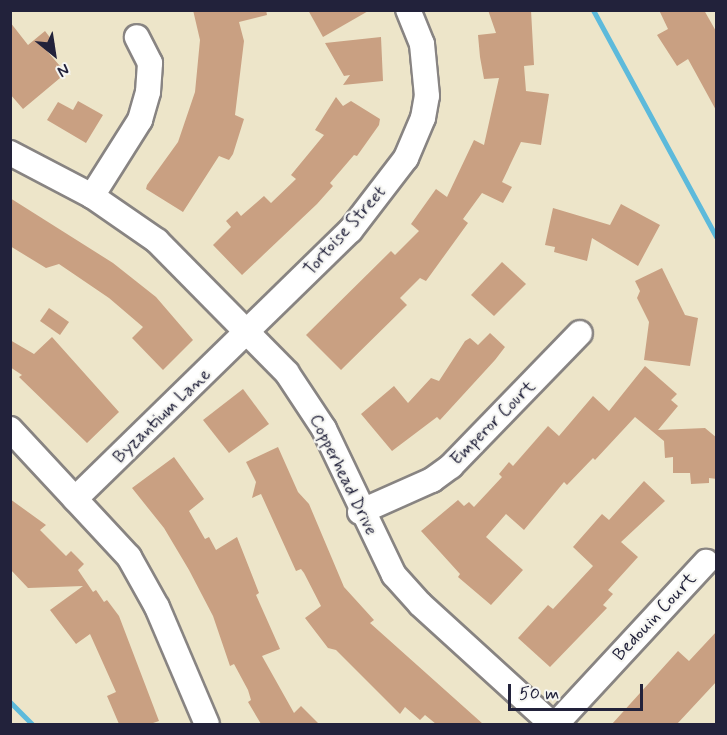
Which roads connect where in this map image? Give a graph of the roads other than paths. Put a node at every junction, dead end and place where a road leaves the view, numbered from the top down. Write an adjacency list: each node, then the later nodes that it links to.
1 (408, 10): 6 (street, Tortoise Street)
2 (136, 37): 4 (street)
3 (10, 153): 4 (street, Copperhead Drive)
4 (92, 196): 6 (street, Copperhead Drive)
5 (580, 333): 9 (street, Emperor Court)
6 (248, 334): 8 (street, Byzantium Lane); 9 (street, Copperhead Drive)
7 (10, 429): 8 (street)
8 (75, 499): 11 (street)
9 (360, 512): 12 (street, Copperhead Drive)
10 (706, 562): 12 (street, Bedouin Court)
11 (207, 724)
12 (554, 724)

